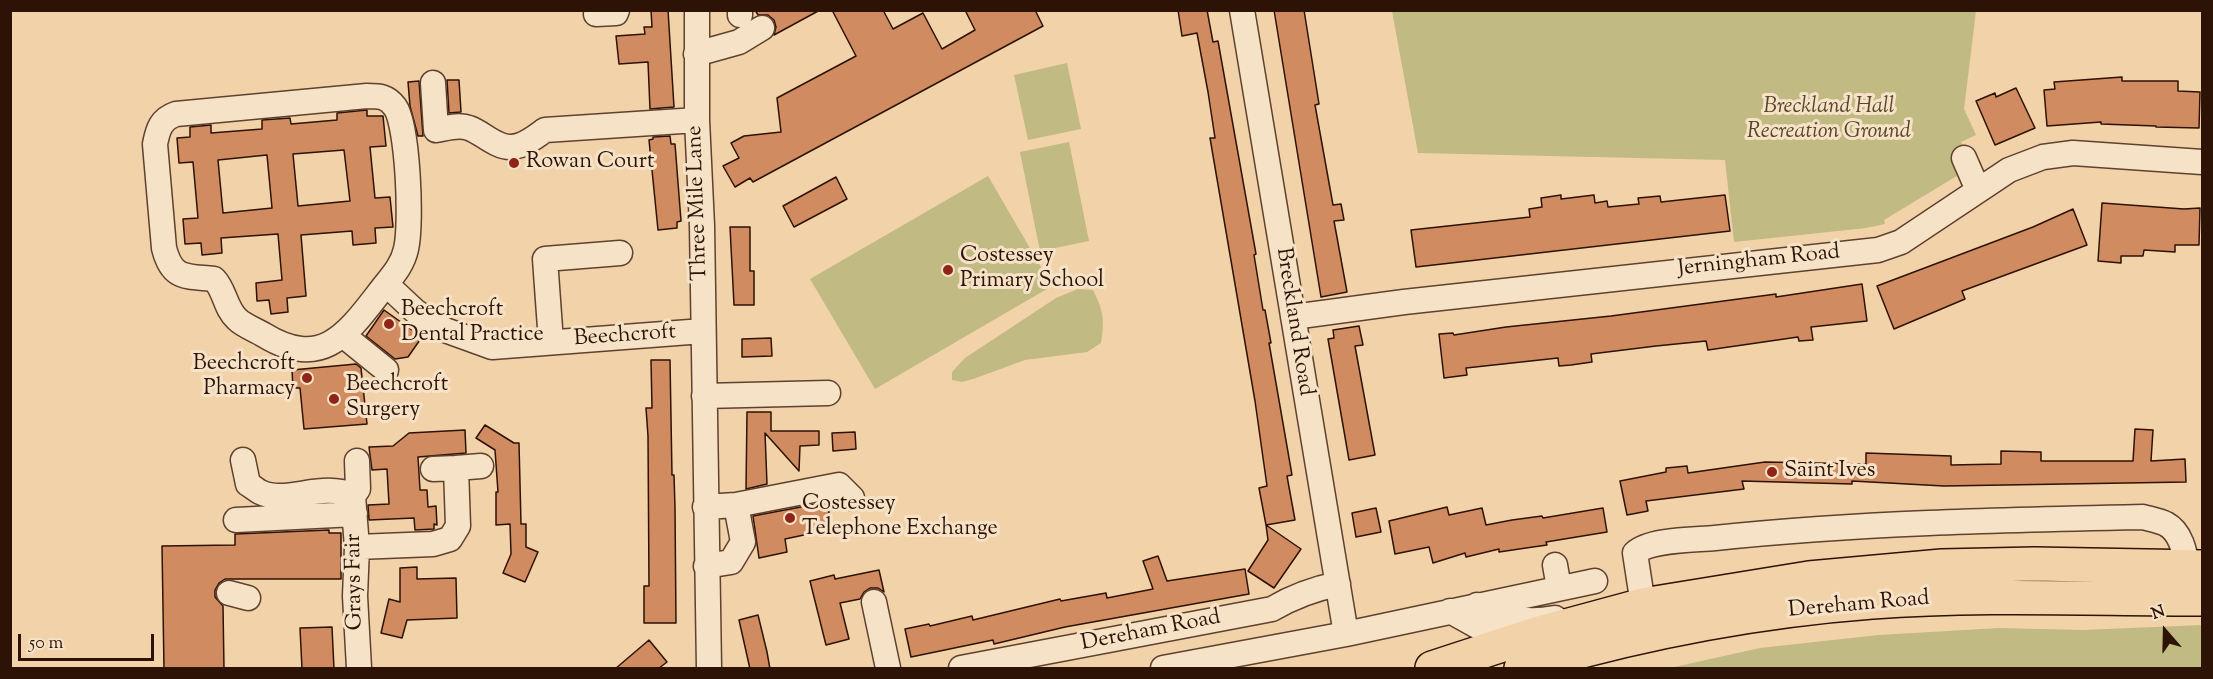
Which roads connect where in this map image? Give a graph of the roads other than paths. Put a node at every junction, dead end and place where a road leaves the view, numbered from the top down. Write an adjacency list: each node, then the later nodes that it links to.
1 (697, 10): 4 (street, Three Mile Lane)
2 (1242, 10): 12 (street, Breckland Road)
3 (762, 28): 4 (street)
4 (696, 54): 6 (street, Three Mile Lane)
5 (433, 83): 6 (street)
6 (696, 120): 13 (street, Three Mile Lane)
7 (1964, 158): 9 (street)
8 (2202, 162): 9 (street, Jerningham Road)
9 (1978, 190): 12 (street, Jerningham Road)
10 (620, 253): 15 (street)
11 (393, 275): 14 (street); 14 (street); 15 (street, Beechcroft)
12 (1293, 317): 32 (street, Breckland Road)
13 (703, 331): 15 (street, Beechcroft); 18 (street, Three Mile Lane)
14 (344, 336): 16 (street)
15 (551, 342)
16 (386, 369)
17 (828, 393): 18 (street)
18 (704, 396): 25 (street, Three Mile Lane)
19 (243, 460): 23 (street)
20 (357, 461): 23 (street, Grays Fair)
21 (481, 466): 27 (street)
22 (852, 498): 24 (street)
23 (354, 505): 26 (street); 27 (street, Grays Fair)
24 (736, 505): 25 (street); 30 (street)
25 (705, 507): 30 (street, Three Mile Lane)
26 (236, 520)
27 (357, 547): 42 (street, Grays Fair)
28 (2194, 557): 34 (highway); 37 (highway, Dereham Road); 37 (street)
29 (1555, 565): 33 (street)
30 (706, 566): 43 (street, Three Mile Lane)
31 (1595, 581): 33 (street, Dereham Road)
32 (1338, 584): 40 (street, Breckland Road); 45 (street, Dereham Road)
33 (1559, 588): 36 (street, Dereham Road)
34 (2195, 599): 41 (highway, Dereham Road)
35 (874, 602): 44 (street)
36 (1477, 605): 38 (street, Dereham Road); 39 (street, Dereham Road)
37 (1643, 605): 39 (highway, Dereham Road)
38 (1450, 610): 40 (street, Dereham Road); 41 (street)
39 (1583, 621): 41 (highway, Dereham Road)
40 (1346, 634): 46 (street, Dereham Road)
41 (1513, 656): 47 (highway, Dereham Road)
42 (359, 669)
43 (709, 669)
44 (888, 669)
45 (961, 669)
46 (1163, 669)
47 (1432, 669)

